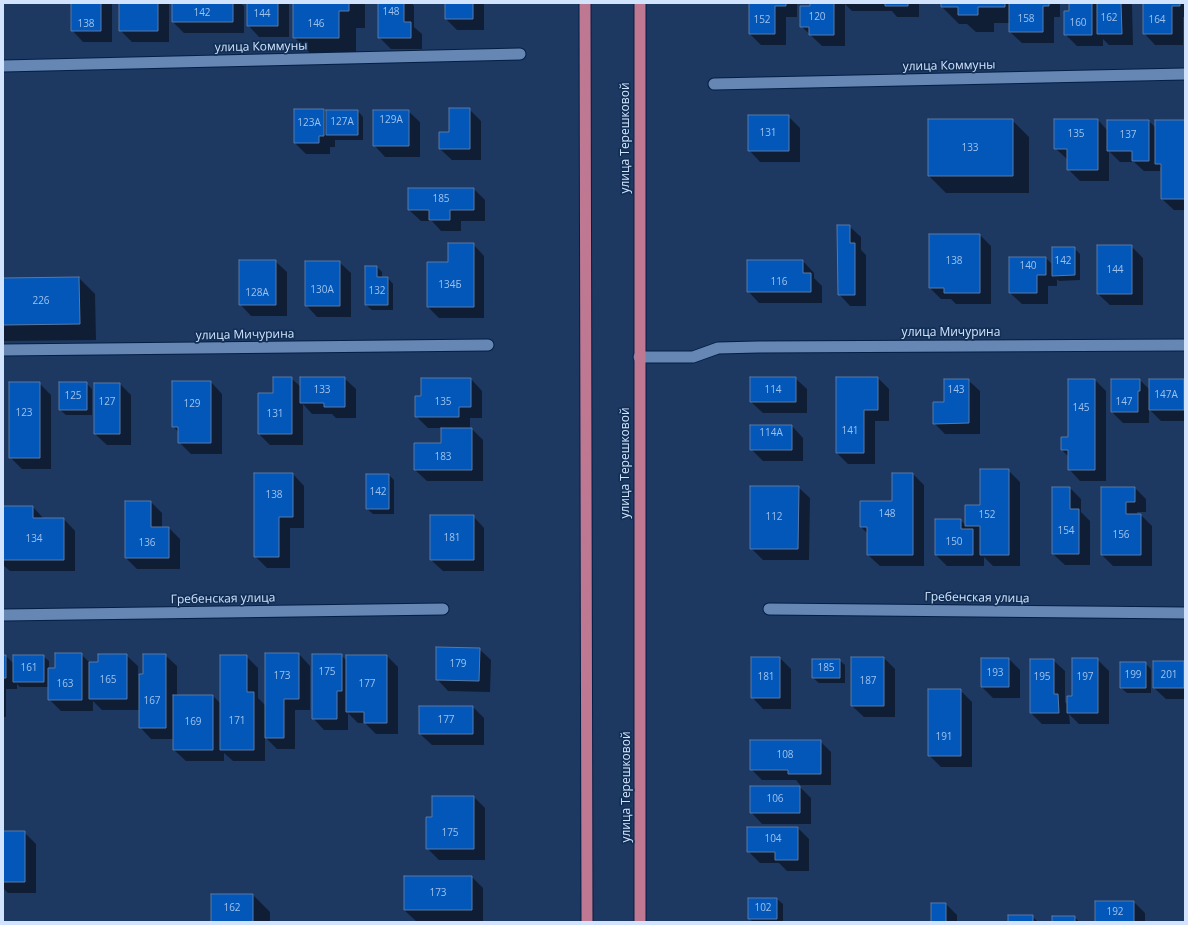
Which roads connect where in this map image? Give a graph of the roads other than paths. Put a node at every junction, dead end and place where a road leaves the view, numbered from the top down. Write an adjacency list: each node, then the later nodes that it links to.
1 (585, 3): 15 (main road)
2 (640, 3): 10 (main road, улица Терешковой)
3 (520, 54): 4 (street, улица Коммуны)
4 (3, 66)
5 (1185, 74): 6 (street, улица Коммуны)
6 (714, 84)
7 (488, 345): 9 (street, улица Мичурина)
8 (1185, 345): 10 (street, улица Мичурина)
9 (3, 350)
10 (639, 357): 16 (main road, улица Терешковой)
11 (443, 609): 14 (street, Гребенская улица)
12 (769, 609): 13 (street, Гребенская улица)
13 (1185, 613)
14 (3, 615)
15 (587, 922)
16 (640, 922)

